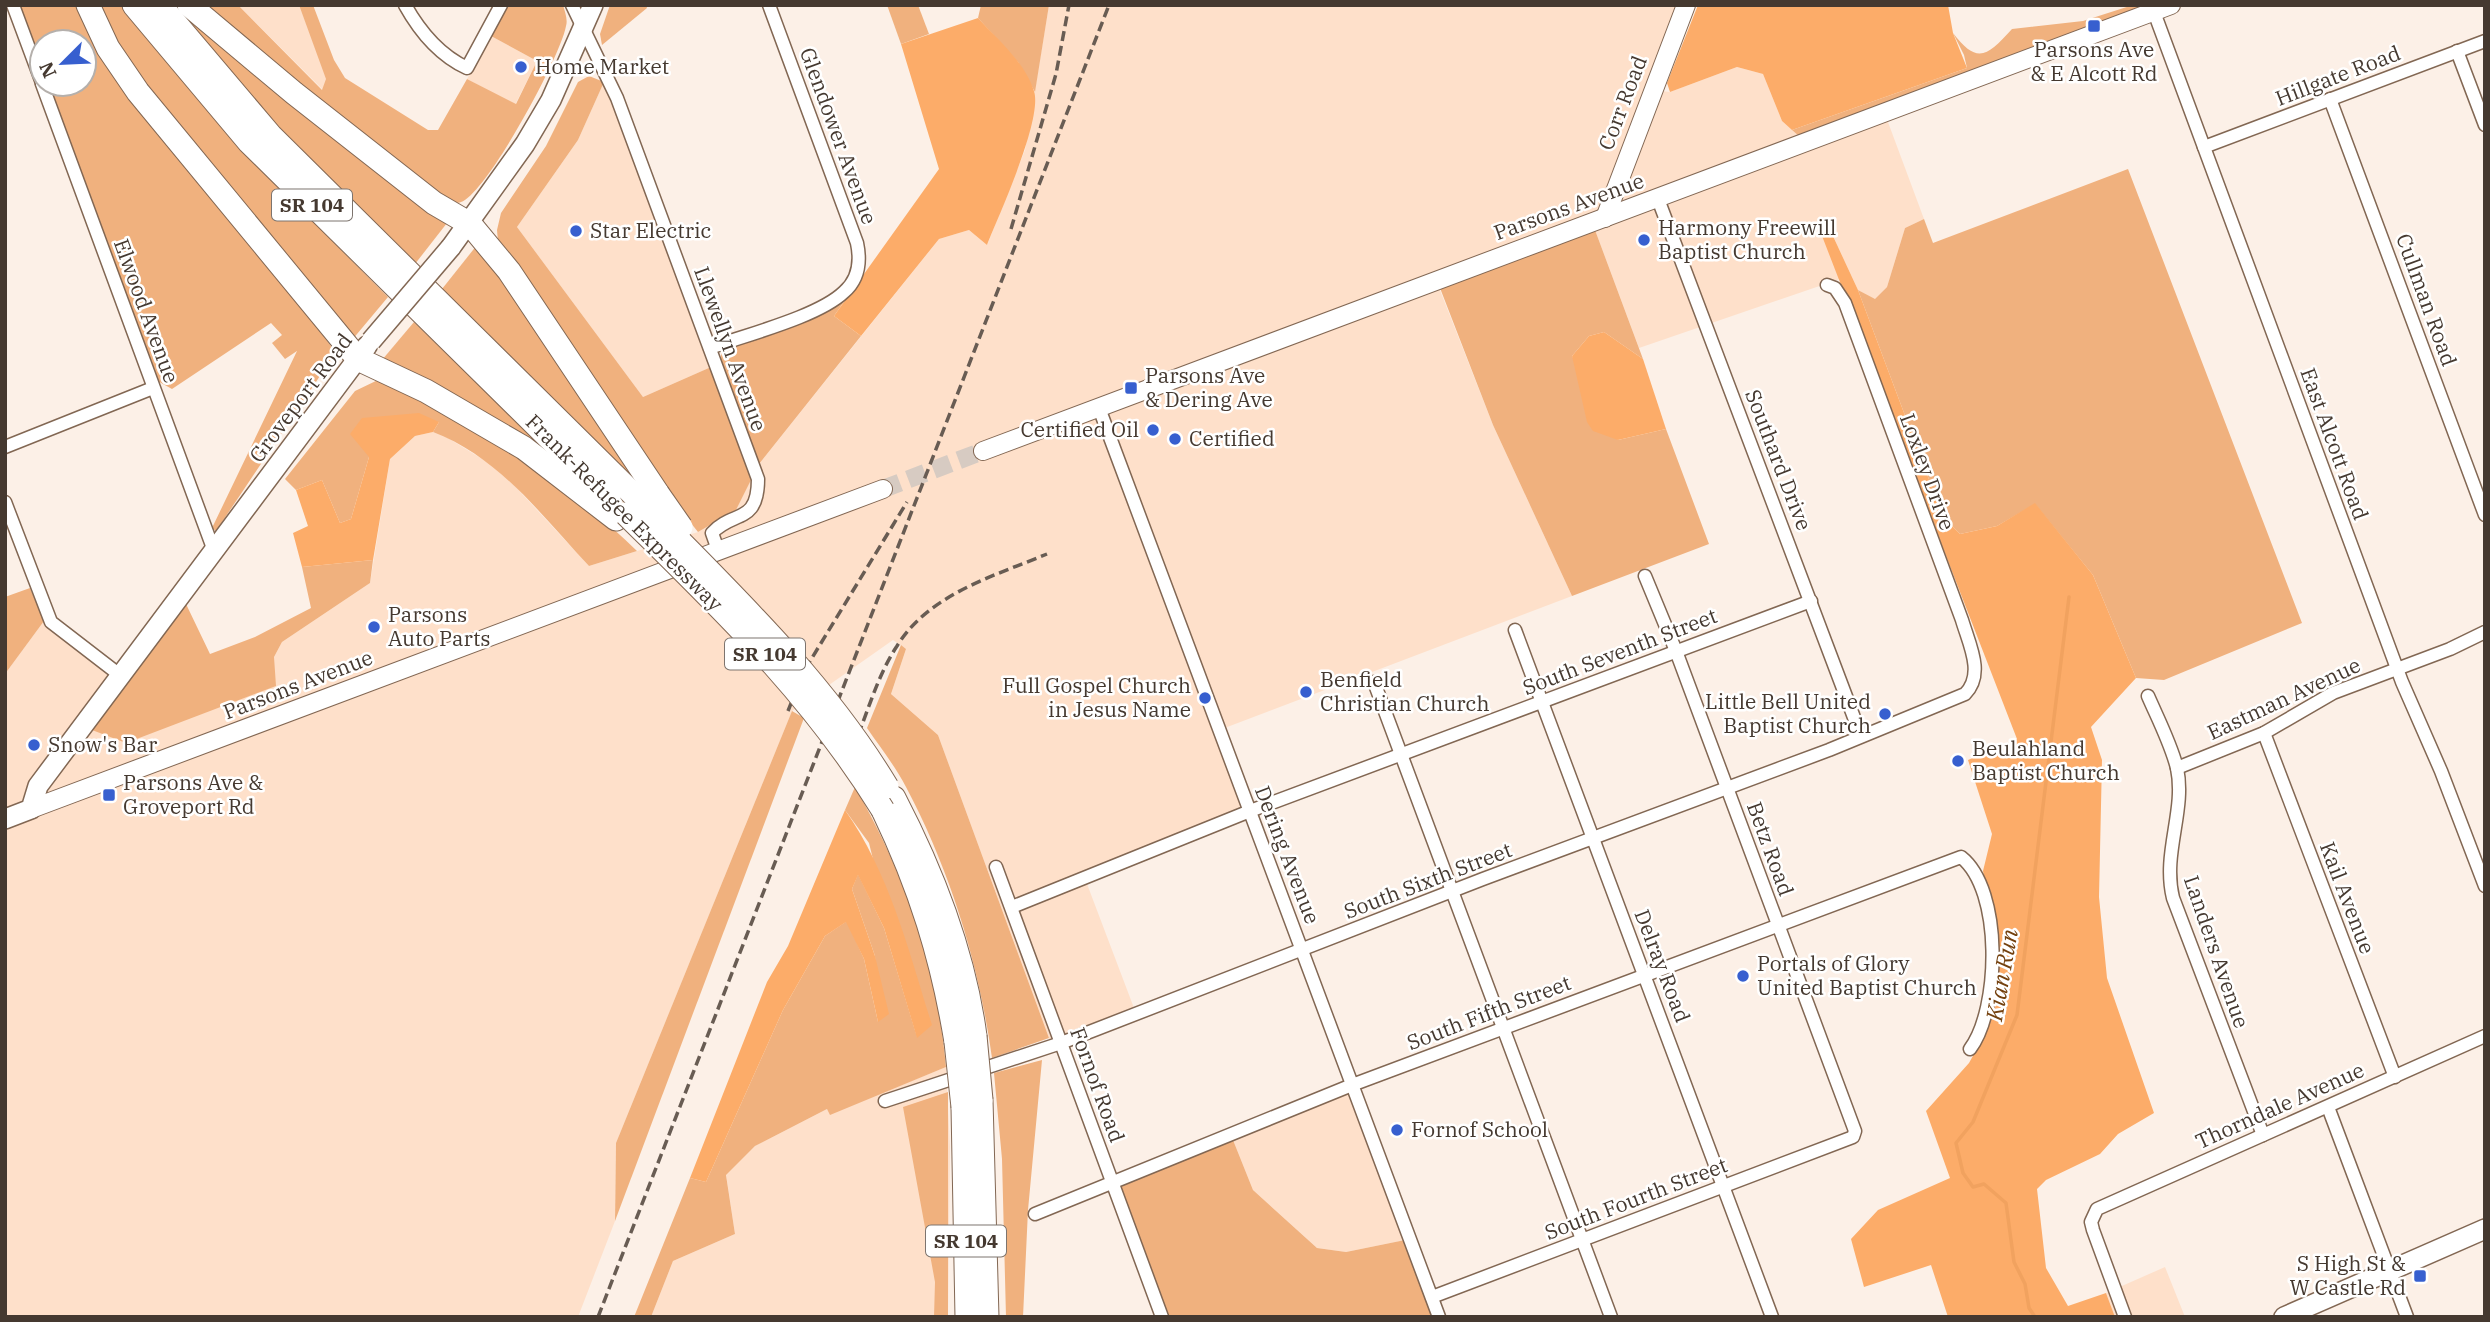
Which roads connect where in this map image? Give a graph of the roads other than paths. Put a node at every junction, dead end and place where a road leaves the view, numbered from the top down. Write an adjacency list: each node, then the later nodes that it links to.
1 (13, 5): 15 (street, Elwood Avenue)
2 (88, 5): 26 (highway)
3 (134, 5): 33 (highway, Frank-Refugee Expressway / SR 104)
4 (160, 5): 33 (highway, Frank-Refugee Expressway / SR 104)
5 (189, 5): 23 (highway)
6 (405, 5): 7 (street)
7 (501, 5)
8 (572, 5): 13 (street, Llewellyn Avenue)
9 (593, 5): 13 (main road, Groveport Road)
10 (769, 5): 25 (street, Glendower Avenue)
11 (1686, 5): 22 (street, Corr Road)
12 (2162, 8): 20 (street, East Alcott Road); 21 (street, Parsons Avenue)
13 (583, 27): 23 (main road, Groveport Road); 25 (street, Llewellyn Avenue)
14 (2485, 41): 16 (street, Hillgate Road)
15 (28, 46)
16 (2458, 51): 18 (street, Hillgate Road); 19 (street)
17 (47, 98): 27 (street, Elwood Avenue)
18 (2330, 99): 20 (street, Hillgate Road); 34 (street, Cullman Road)
19 (2485, 125)
20 (2204, 147): 42 (street, East Alcott Road)
21 (1658, 199): 22 (street, Parsons Avenue); 38 (street, Southard Drive)
22 (1605, 218): 28 (street, Parsons Avenue)
23 (470, 224): 26 (main road, Groveport Road, bridge); 33 (highway)
24 (1827, 285): 44 (street, Loxley Drive)
25 (710, 348): 35 (street, Llewellyn Avenue)
26 (365, 350): 33 (highway); 36 (main road, Groveport Road)
27 (153, 388): 29 (street); 36 (street, Elwood Avenue)
28 (1099, 408): 30 (street, Parsons Avenue); 55 (street, Dering Avenue)
29 (5, 447)
30 (983, 452)
31 (883, 489): 35 (street, Parsons Avenue)
32 (5, 502): 43 (street)
33 (635, 508): 53 (highway, Frank-Refugee Expressway / SR 104, bridge); 53 (highway, Frank-Refugee Expressway / SR 104, bridge)
34 (2485, 515)
35 (718, 550): 54 (street, Parsons Avenue)
36 (214, 551): 43 (main road, Groveport Road)
37 (1645, 576): 41 (street, Betz Road)
38 (1811, 601): 41 (street, South Seventh Street); 49 (street, Southard Drive)
39 (1515, 630): 47 (street, Delray Road)
40 (2485, 632): 42 (street, Eastman Avenue)
41 (1676, 651): 47 (street, South Seventh Street); 52 (street, Betz Road)
42 (2397, 669): 48 (street, Eastman Avenue); 59 (street, East Alcott Road)
43 (121, 676): 54 (main road, Groveport Road)
44 (1975, 680): 49 (street, South Sixth Street)
45 (1374, 682): 50 (street)
46 (2148, 696): 51 (street, Landers Avenue)
47 (1542, 702): 50 (street, South Seventh Street); 57 (street, Delray Road)
48 (2264, 733): 51 (street, Eastman Avenue); 69 (street, Kail Avenue)
49 (1861, 736): 52 (street, South Sixth Street)
50 (1401, 754): 55 (street, South Seventh Street); 60 (street)
51 (2177, 768): 74 (street, Landers Avenue)
52 (1727, 789): 57 (street, South Sixth Street); 62 (street, Betz Road)
53 (889, 804): 72 (highway, Frank-Refugee Expressway / SR 104, bridge)
54 (31, 809): 56 (main road, Parsons Avenue)
55 (1250, 811): 61 (street, South Seventh Street); 63 (street, Dering Avenue)
56 (5, 819)
57 (1593, 839): 60 (street, South Sixth Street); 64 (street, Delray Road)
58 (996, 867): 61 (street, Fornof Road)
59 (2485, 886)
60 (1452, 891): 63 (street, South Sixth Street); 65 (street)
61 (1012, 907): 67 (street, Fornof Road)
62 (1779, 926): 64 (street, South Fifth Street); 68 (street, South Fifth Street); 75 (street, Betz Road)
63 (1302, 950): 67 (street, South Sixth Street); 70 (street, Dering Avenue)
64 (1645, 975): 65 (street, South Fifth Street); 77 (street, Delray Road)
65 (1503, 1027): 70 (street, South Fifth Street); 81 (street)
66 (2485, 1036): 69 (street, Thorndale Avenue)
67 (1061, 1043): 71 (street, South Sixth Street); 76 (street, Fornof Road)
68 (1970, 1049)
69 (2395, 1077): 73 (street, Thorndale Avenue)
70 (1352, 1085): 76 (street, South Fifth Street); 83 (street, Dering Avenue)
71 (885, 1101)
72 (972, 1104): 78 (highway, Frank-Refugee Expressway / SR 104); 84 (highway, Frank-Refugee Expressway / SR 104)
73 (2328, 1107): 74 (street, Thorndale Avenue); 82 (street)
74 (2263, 1135): 91 (street, Thorndale Avenue)
75 (1853, 1137): 77 (street, South Fourth Street)
76 (1112, 1181): 79 (street, South Fifth Street); 87 (street, Fornof Road)
77 (1724, 1187): 81 (street, South Fourth Street); 90 (street, Delray Road)
78 (986, 1206): 85 (highway, Frank-Refugee Expressway / SR 104); 86 (highway)
79 (1035, 1214)
80 (2485, 1229): 82 (main road)
81 (1582, 1240): 83 (street, South Fourth Street); 89 (street)
82 (2390, 1270): 92 (main road); 93 (street)
83 (1432, 1297): 88 (street, Dering Avenue)
84 (967, 1317)
85 (987, 1317)
86 (1000, 1317)
87 (1162, 1317)
88 (1439, 1317)
89 (1611, 1317)
90 (1772, 1317)
91 (2125, 1317)
92 (2284, 1317)
93 (2407, 1317)

